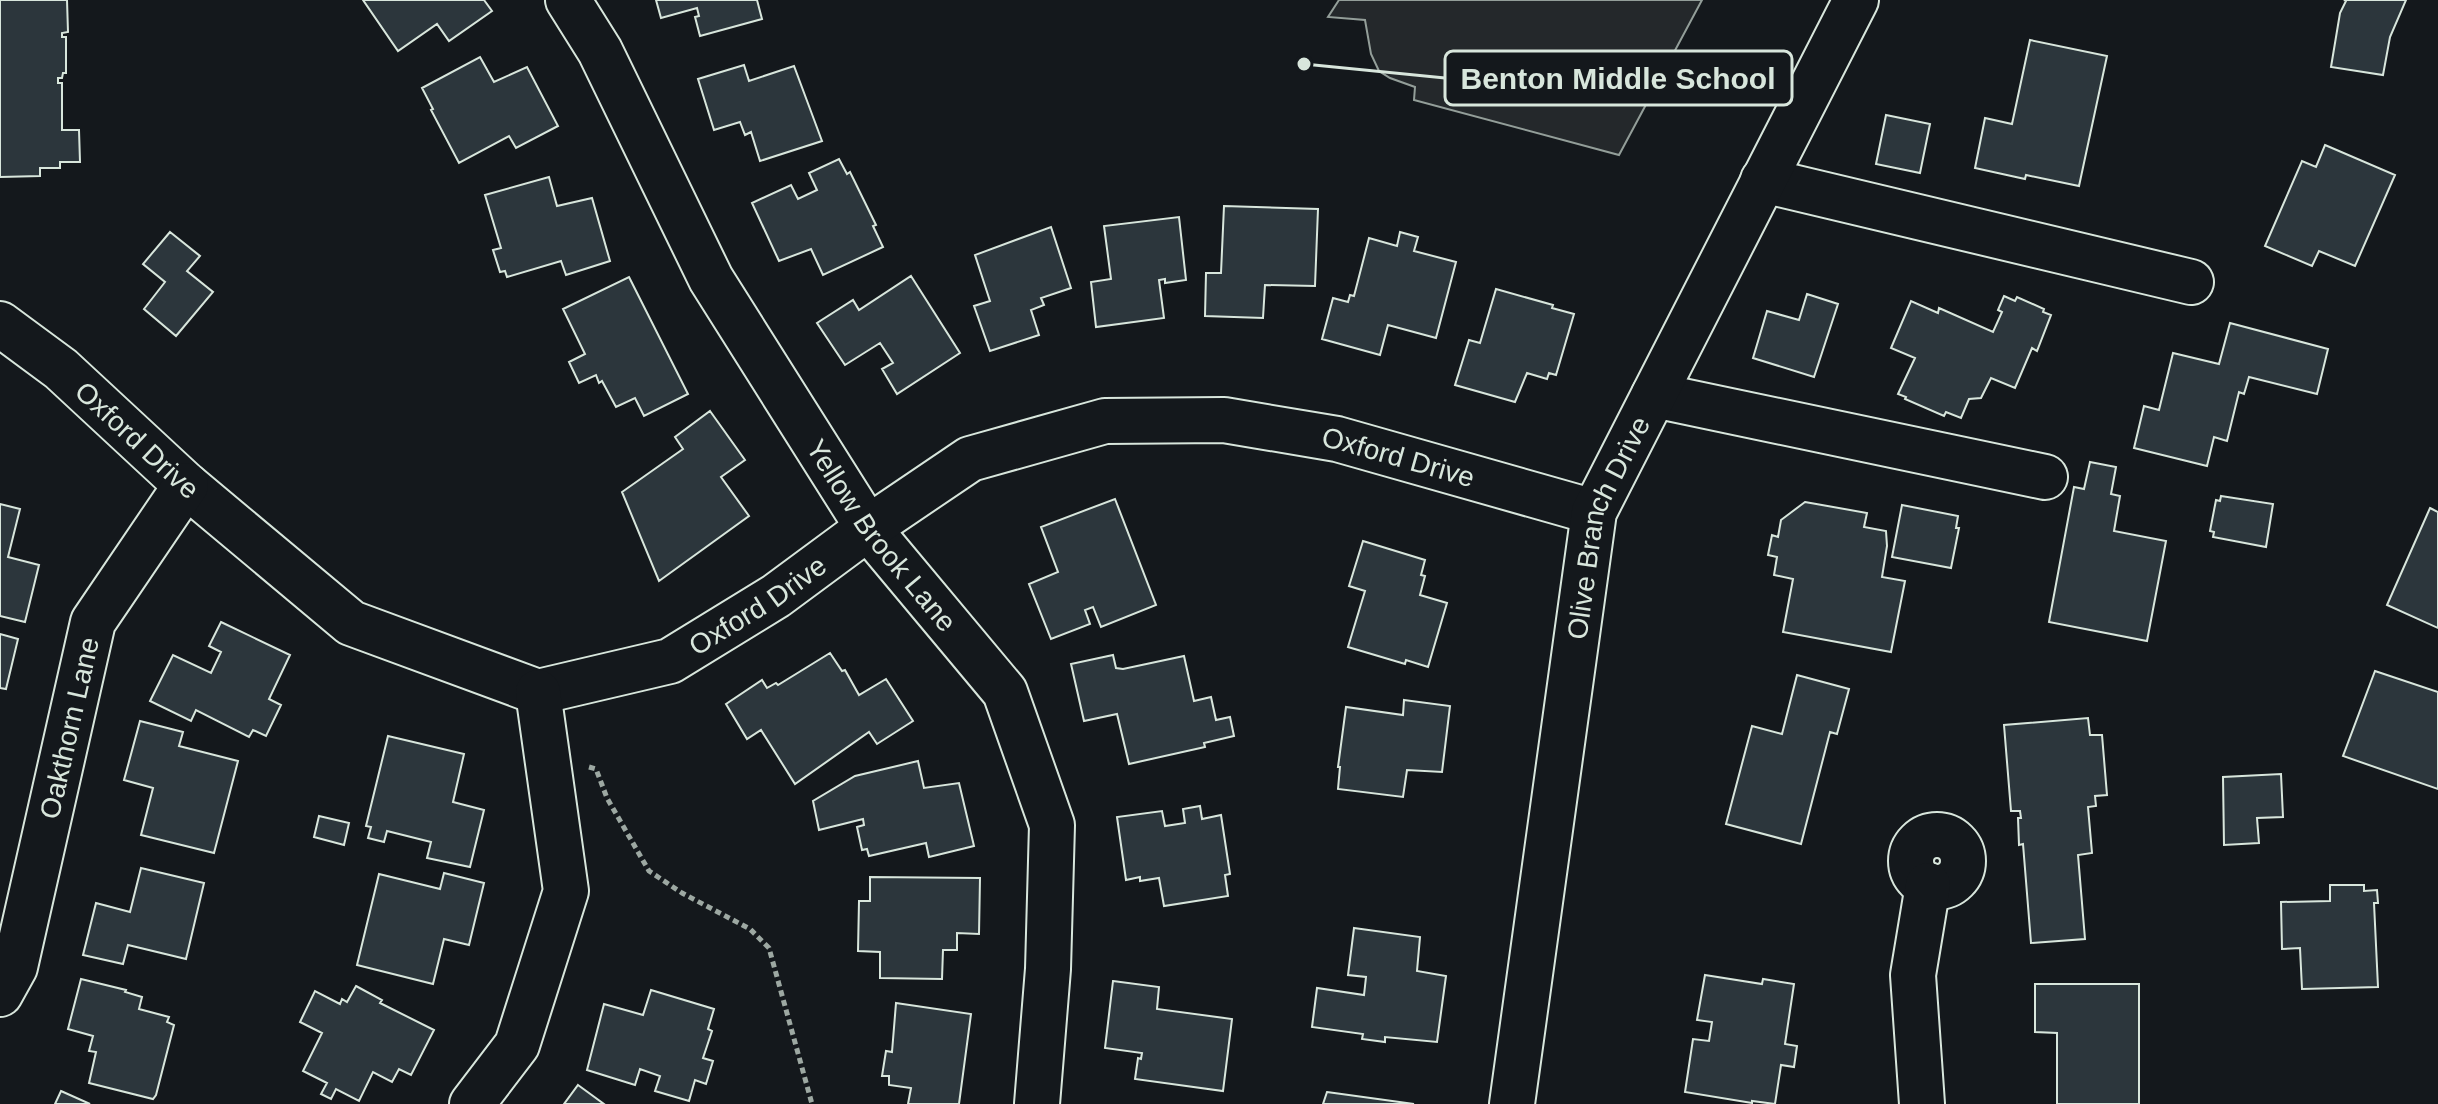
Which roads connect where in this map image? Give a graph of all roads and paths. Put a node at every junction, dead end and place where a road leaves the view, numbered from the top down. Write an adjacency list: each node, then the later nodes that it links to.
1 (568, 0): 10 (street, Yellow Brook Lane)
2 (1856, 0): 3 (street, Olive Branch Drive)
3 (1763, 180): 4 (street); 6 (street, Olive Branch Drive)
4 (2191, 282)
5 (0, 324): 8 (street, Oxford Drive)
6 (1654, 395): 7 (street); 9 (street, Olive Branch Drive)
7 (2045, 477)
8 (186, 485): 11 (street, Oxford Drive); 14 (street, Oakthorn Lane)
9 (1594, 512): 10 (street, Oxford Drive); 18 (street, Olive Branch Drive)
10 (868, 528): 11 (street, Oxford Drive); 17 (street, Yellow Brook Lane)
11 (538, 692): 12 (street)
12 (547, 756): 15 (street); 16 (path)
13 (1928, 885): 19 (street)
14 (0, 994)
15 (472, 1104)
16 (812, 1104)
17 (1037, 1104)
18 (1512, 1104)
19 (1922, 1104)

